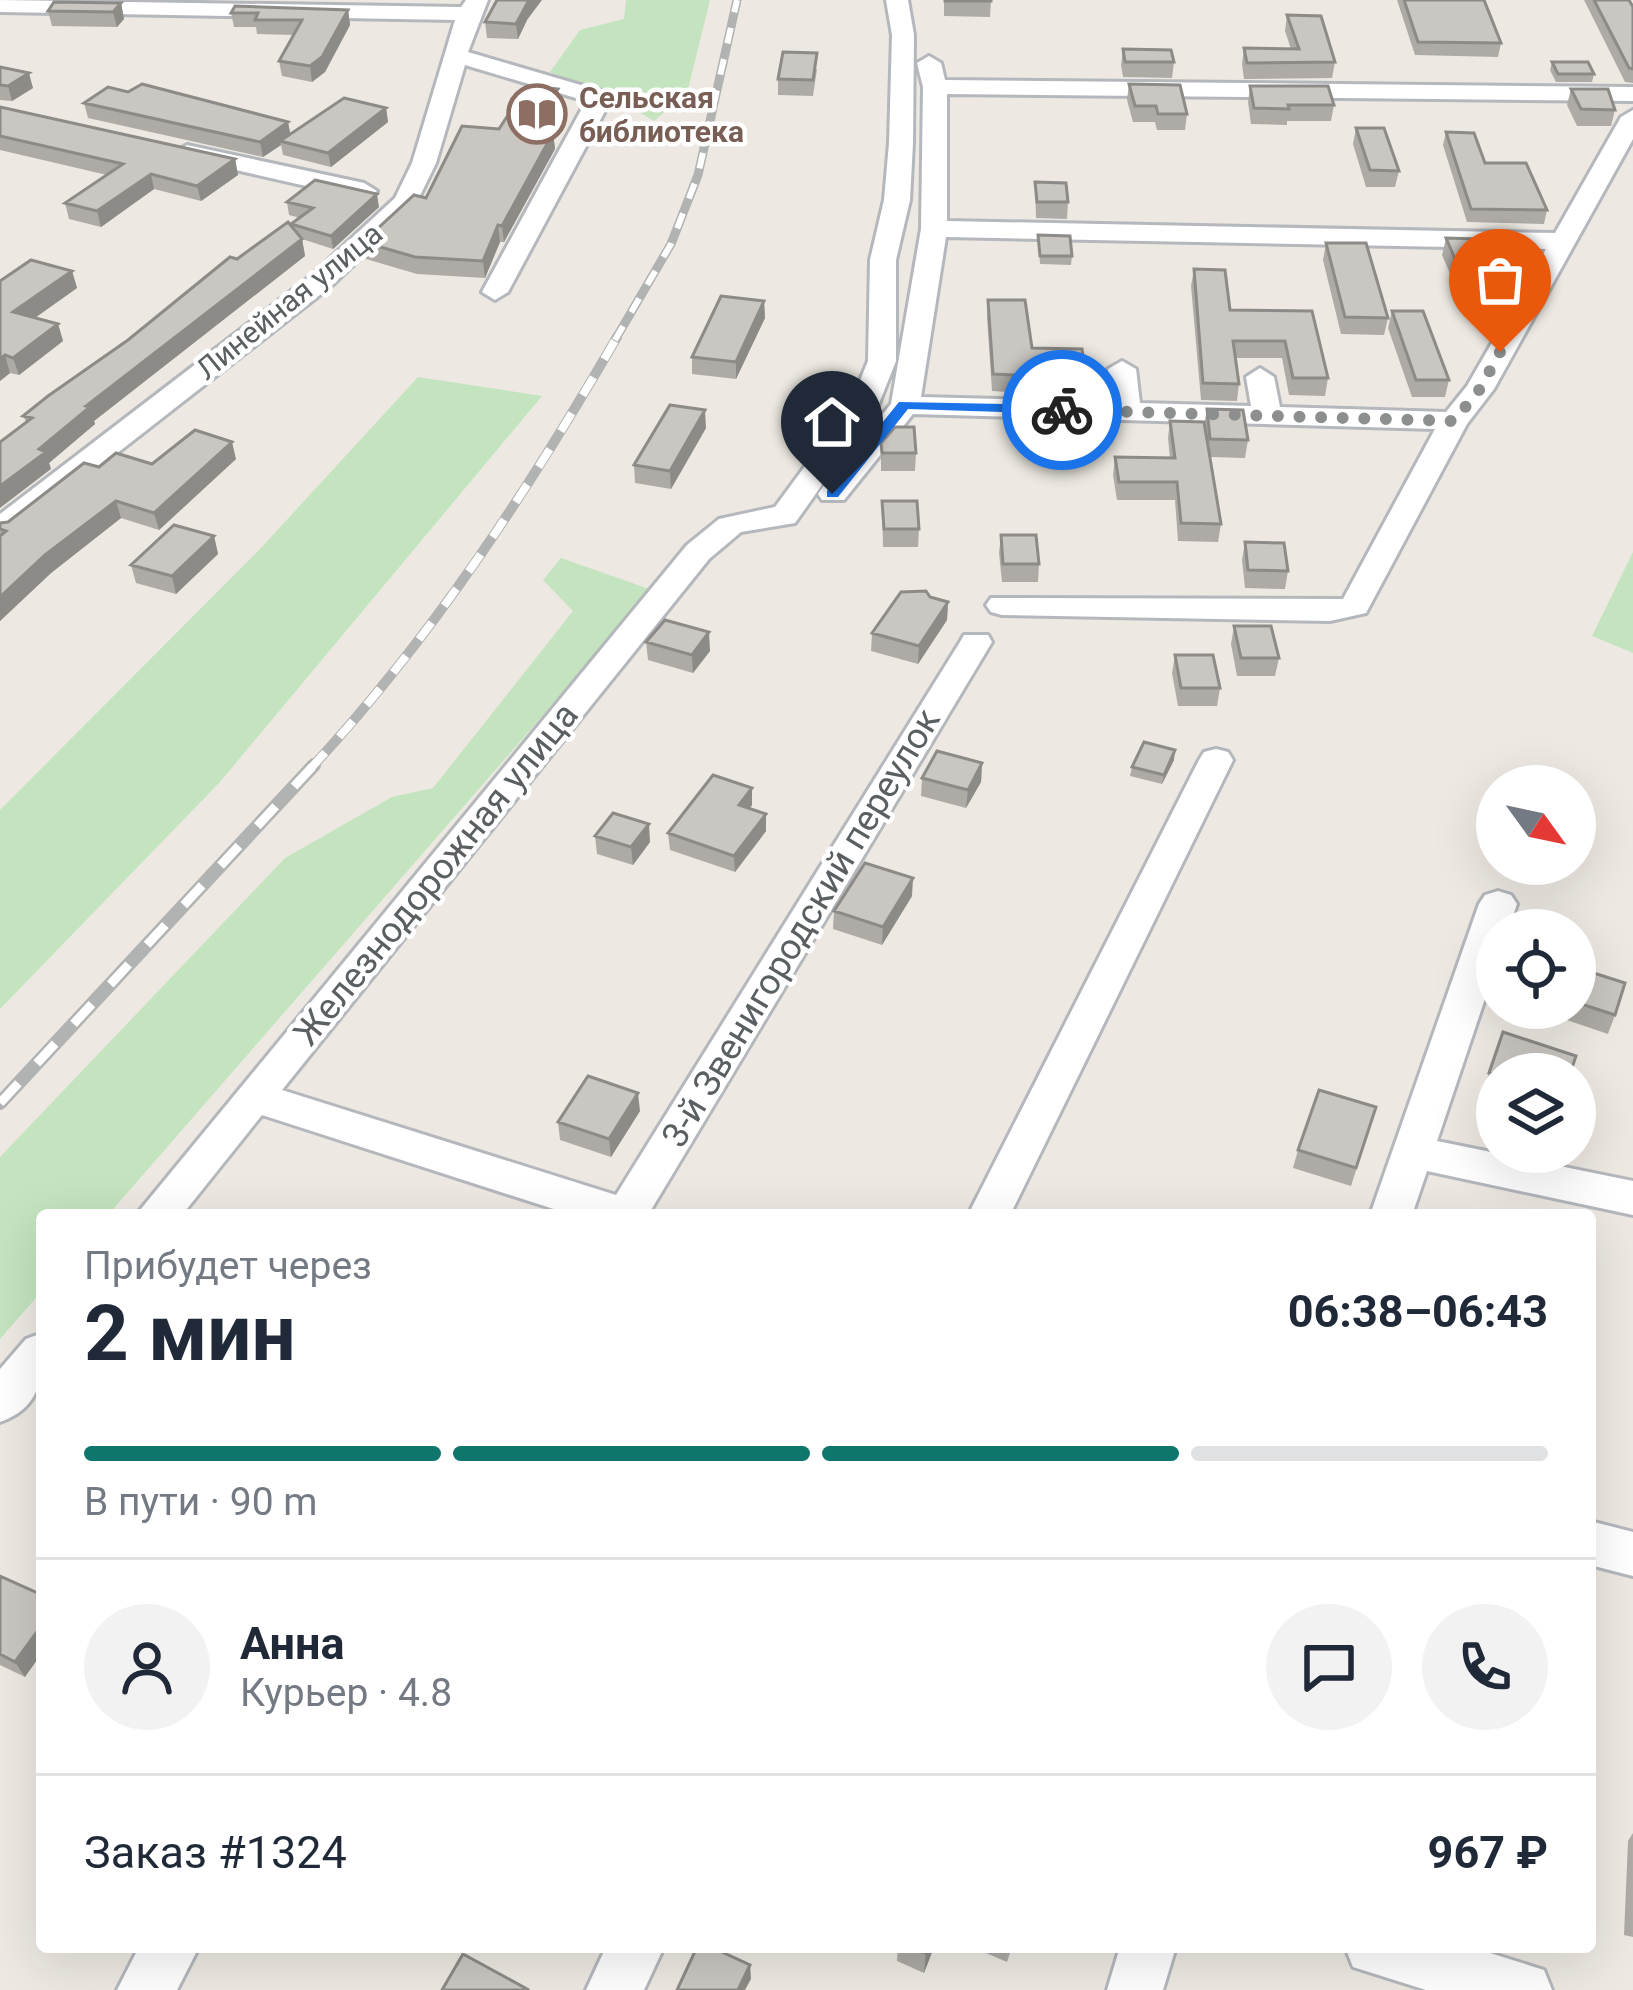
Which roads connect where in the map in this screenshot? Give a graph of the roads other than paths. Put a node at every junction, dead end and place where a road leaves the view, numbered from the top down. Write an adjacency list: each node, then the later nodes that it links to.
1 (897, 0): 26 (street, Железнодорожная улица)
2 (913, 0): 6 (street)
3 (11, 4): 4 (street)
4 (472, 7): 5 (street, Линейная улица)
5 (459, 56): 10 (street, Линейная улица); 13 (street)
6 (935, 87): 7 (street); 11 (street)
7 (1633, 94)
8 (1633, 117): 12 (street)
9 (158, 145): 10 (street)
10 (406, 201): 21 (street, Линейная улица)
11 (934, 229): 12 (street); 16 (street)
12 (1559, 241): 19 (street)
13 (495, 292)
14 (1122, 369): 17 (street)
15 (1260, 377): 18 (street)
16 (904, 405): 17 (street); 20 (street)
17 (1126, 411): 18 (street)
18 (1268, 416): 19 (street)
19 (1454, 421): 22 (street)
20 (832, 494)
21 (0, 529)
22 (1002, 605)
23 (976, 642): 31 (street, 3-й Звенигородский переулок)
24 (1216, 760): 32 (street)
25 (1498, 904): 27 (street)
26 (255, 1097): 29 (street, Железнодорожная улица); 30 (street)
27 (1412, 1152): 28 (street); 33 (street)
28 (1633, 1198)
29 (162, 1209)
30 (607, 1209)
31 (630, 1209)
32 (992, 1209)
33 (1393, 1209)
34 (36, 1363): 35 (street)
35 (16, 1400)
36 (1596, 1545): 37 (street)
37 (1633, 1554)
38 (167, 1953): 42 (street)
39 (633, 1953): 43 (street)
40 (1146, 1953): 44 (street)
41 (1393, 1953): 45 (street)
42 (145, 1990)
43 (614, 1990)
44 (1135, 1990)
45 (1524, 1990)

